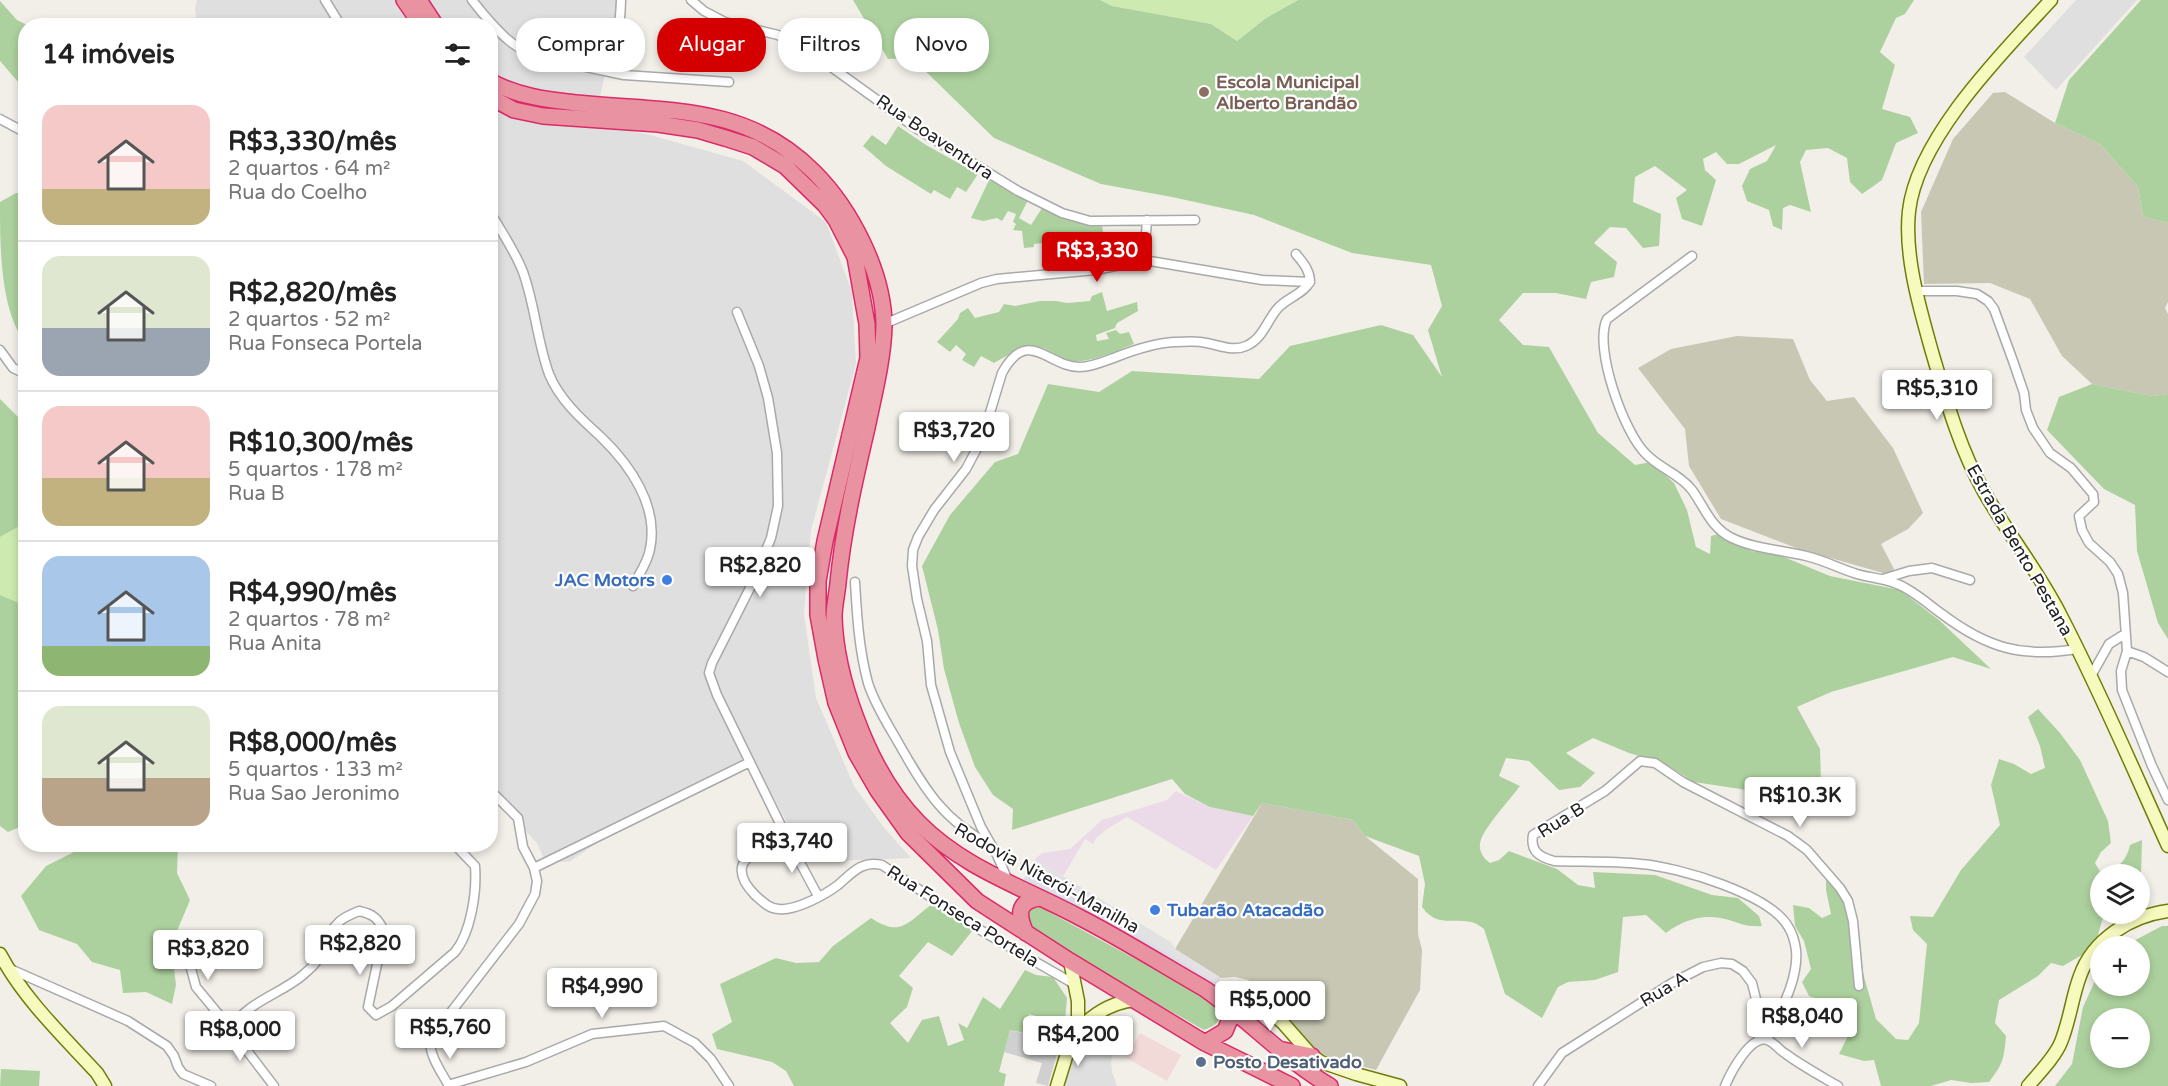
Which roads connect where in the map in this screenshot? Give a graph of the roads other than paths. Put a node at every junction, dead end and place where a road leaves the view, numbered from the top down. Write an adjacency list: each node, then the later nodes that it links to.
1 (325, 0): 8 (street)
2 (404, 0): 9 (highway)
3 (419, 0): 10 (highway)
4 (472, 0): 11 (street)
5 (621, 0): 12 (street)
6 (691, 0): 21 (street, Rua Boaventura)
7 (2051, 0): 28 (main road, Estrada Bento Pestana)
8 (336, 18)
9 (416, 18)
10 (431, 18)
11 (487, 18)
12 (620, 18)
13 (498, 30): 14 (street)
14 (516, 45)
15 (610, 72): 16 (street)
16 (729, 82)
17 (498, 84): 30 (highway, Rodovia Niterói-Manilha)
18 (498, 101): 55 (highway)
19 (0, 119): 20 (street)
20 (18, 129)
21 (1147, 220): 22 (street, Rua Boaventura); 26 (street)
22 (1195, 220)
23 (498, 227): 36 (street)
24 (1296, 254): 27 (street)
25 (1692, 256): 33 (street)
26 (1144, 260): 27 (street); 30 (street)
27 (1310, 282): 46 (street)
28 (1916, 291): 37 (street); 38 (main road, Estrada Bento Pestana)
29 (737, 312): 42 (street)
30 (884, 324): 50 (highway, Rodovia Niterói-Manilha)
31 (0, 350): 32 (street)
32 (18, 370)
33 (1882, 579): 34 (street); 38 (street)
34 (1970, 580)
35 (855, 582): 46 (street)
36 (633, 586)
37 (2125, 634): 39 (street); 41 (street)
38 (2077, 649): 41 (main road, Estrada Bento Pestana)
39 (2127, 651): 40 (street); 44 (street)
40 (2168, 672)
41 (2091, 676): 47 (main road, Estrada Bento Pestana)
42 (750, 762): 45 (street); 49 (street)
43 (498, 800): 49 (street)
44 (2168, 800)
45 (788, 840): 51 (street); 51 (street, Rua Fonseca Portela)
46 (991, 845): 50 (street)
47 (2168, 846)
48 (463, 852): 64 (street)
49 (534, 868): 73 (street)
50 (1009, 882): 52 (highway, Rodovia Niterói-Manilha)
51 (818, 896): 60 (street, Rua Fonseca Portela)
52 (1040, 898): 55 (highway); 63 (highway, Rodovia Niterói-Manilha)
53 (2168, 901): 54 (main road)
54 (2164, 911): 82 (main road)
55 (1026, 933): 58 (highway)
56 (183, 939): 64 (street)
57 (0, 954): 59 (main road)
58 (1070, 961): 60 (main road); 62 (highway)
59 (8, 968): 70 (main road); 71 (street)
60 (1076, 985): 65 (main road)
61 (1859, 986): 66 (street, Rua B)
62 (1134, 1000): 65 (main road); 67 (highway)
63 (1223, 1002): 67 (highway); 68 (highway, Rodovia Niterói-Manilha); 69 (main road)
64 (233, 1026): 72 (street)
65 (1070, 1040): 75 (main road)
66 (1763, 1040): 79 (street, Rua A); 80 (street); 81 (street)
67 (1204, 1043): 76 (highway)
68 (1279, 1050): 69 (highway); 77 (highway, Rodovia Niterói-Manilha)
69 (1312, 1056): 78 (main road)
70 (105, 1086)
71 (211, 1086)
72 (274, 1086)
73 (449, 1086): 74 (street)
74 (729, 1086)
75 (1057, 1086)
76 (1292, 1086)
77 (1330, 1086)
78 (1400, 1086)
79 (1538, 1086)
80 (1725, 1086)
81 (1839, 1086)
82 (2028, 1086)

